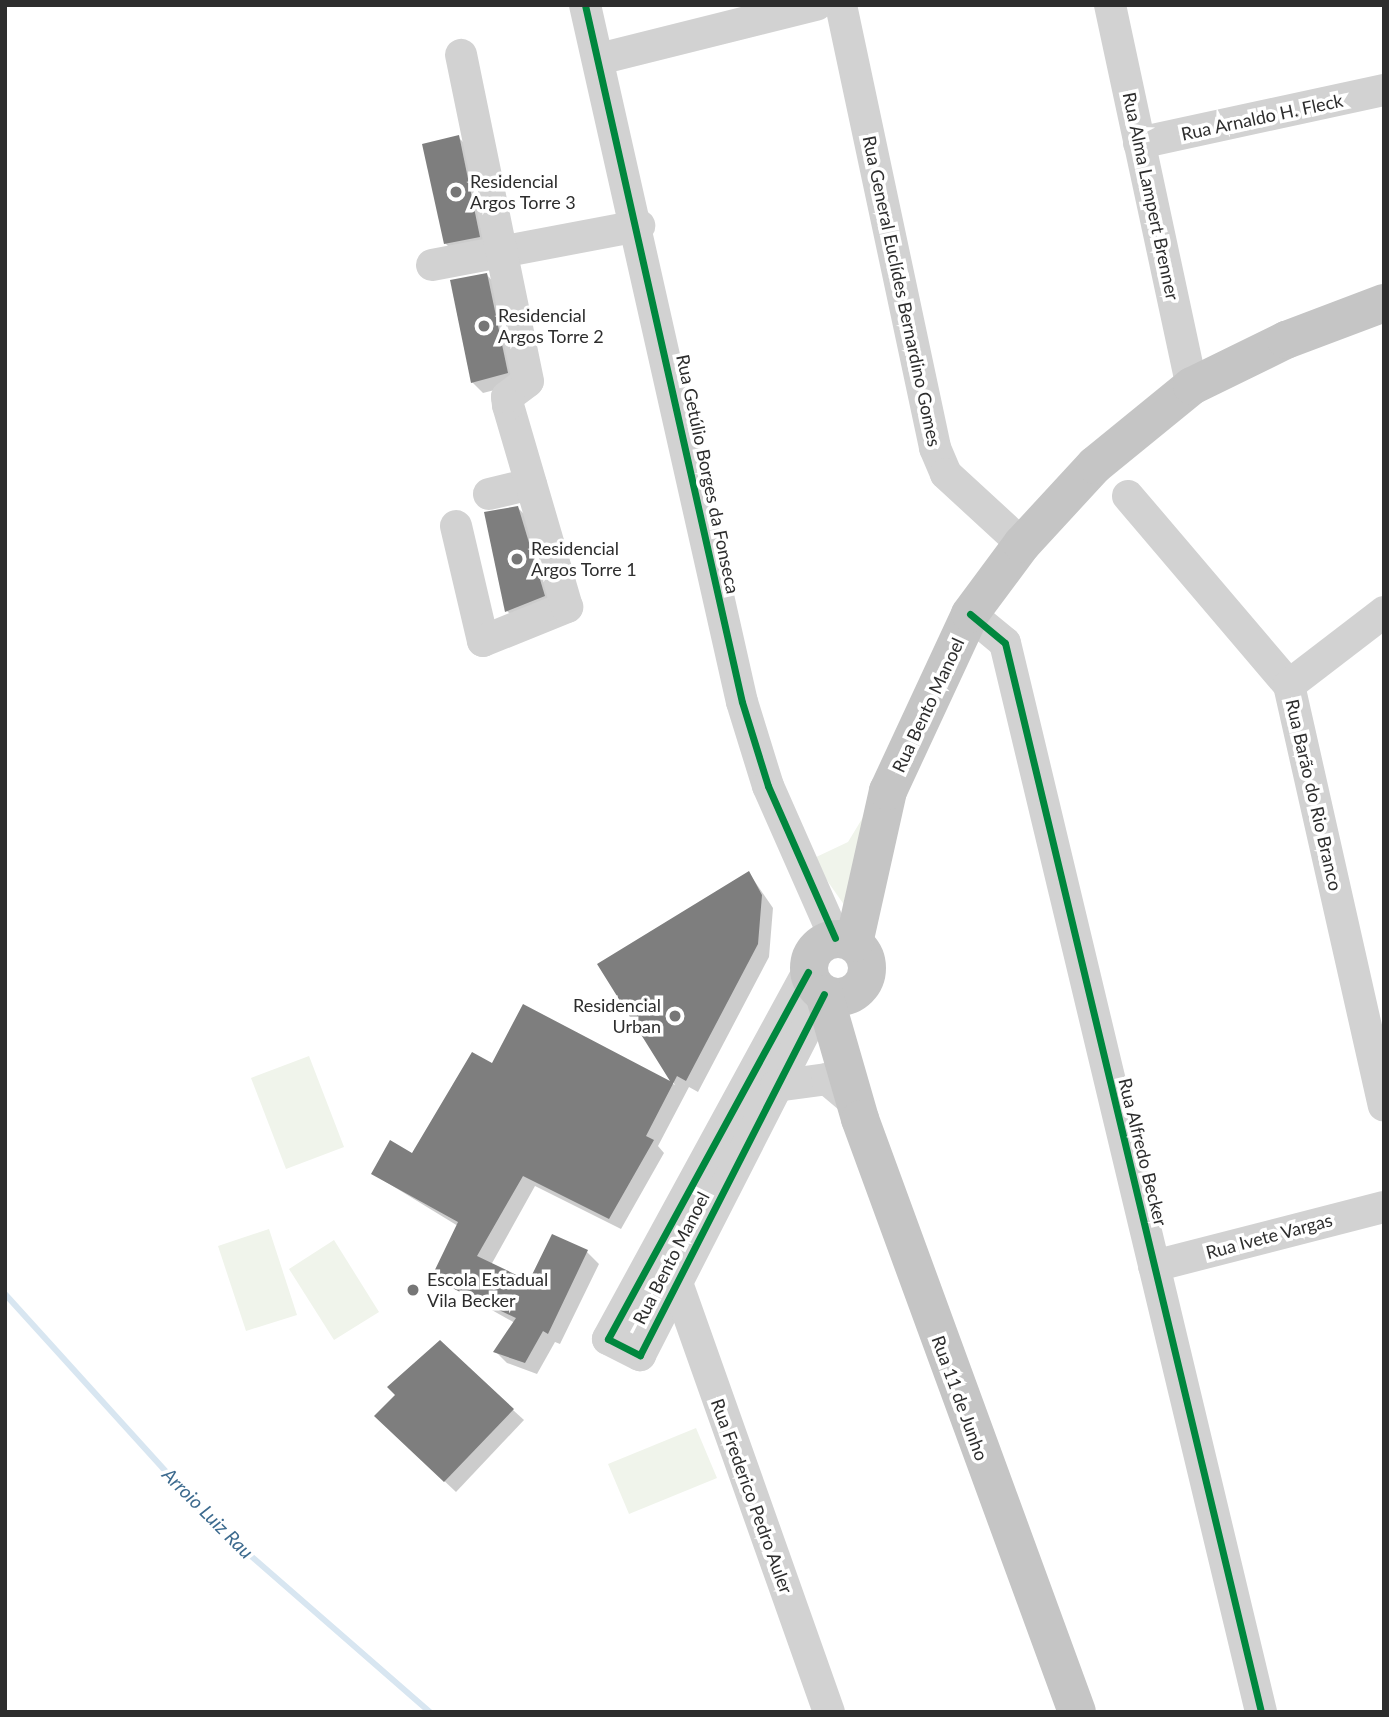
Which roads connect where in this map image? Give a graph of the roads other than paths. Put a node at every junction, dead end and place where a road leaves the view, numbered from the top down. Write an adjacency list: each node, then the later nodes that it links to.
1 (585, 5): 6 (street, Rua Getúlio Borges da Fonseca)
2 (816, 5): 6 (street)
3 (841, 5): 18 (street, Rua General Euclídes Bernardino Gomes)
4 (1110, 5): 8 (street, Rua Alma Lampert Brenner)
5 (461, 55): 10 (street)
6 (599, 59): 9 (street, Rua Getúlio Borges da Fonseca)
7 (1384, 90): 8 (street, Rua Arnaldo H. Fleck)
8 (1139, 143): 13 (street, Rua Alma Lampert Brenner)
9 (639, 226): 10 (street); 22 (street, Rua Getúlio Borges da Fonseca)
10 (506, 251): 11 (street); 14 (street)
11 (432, 265)
12 (1384, 303): 13 (main road, Rua Bento Manoel)
13 (1192, 386): 18 (main road, Rua Bento Manoel)
14 (531, 484): 15 (street); 17 (street)
15 (489, 494)
16 (1128, 496): 21 (street, Rua Barão do Rio Branco)
17 (456, 526)
18 (1022, 544): 20 (main road, Rua Bento Manoel)
19 (1384, 612): 21 (street)
20 (970, 614): 22 (main road, Rua Bento Manoel); 28 (street, Rua Alfredo Becker)
21 (1289, 685): 26 (street, Rua Barão do Rio Branco)
22 (844, 941): 23 (main road); 23 (main road)
23 (826, 987): 24 (street, Rua Bento Manoel); 25 (main road, Rua 11 de Junho); 29 (street, Rua Bento Manoel)
24 (776, 1086): 25 (street); 29 (street, Rua Bento Manoel)
25 (851, 1092): 31 (main road, Rua 11 de Junho)
26 (1384, 1105)
27 (1384, 1206): 28 (street, Rua Ivete Vargas)
28 (1154, 1266): 32 (street, Rua Alfredo Becker)
29 (676, 1280): 30 (street, Rua Frederico Pedro Auler)
30 (829, 1712)
31 (1077, 1712)
32 (1261, 1712)

